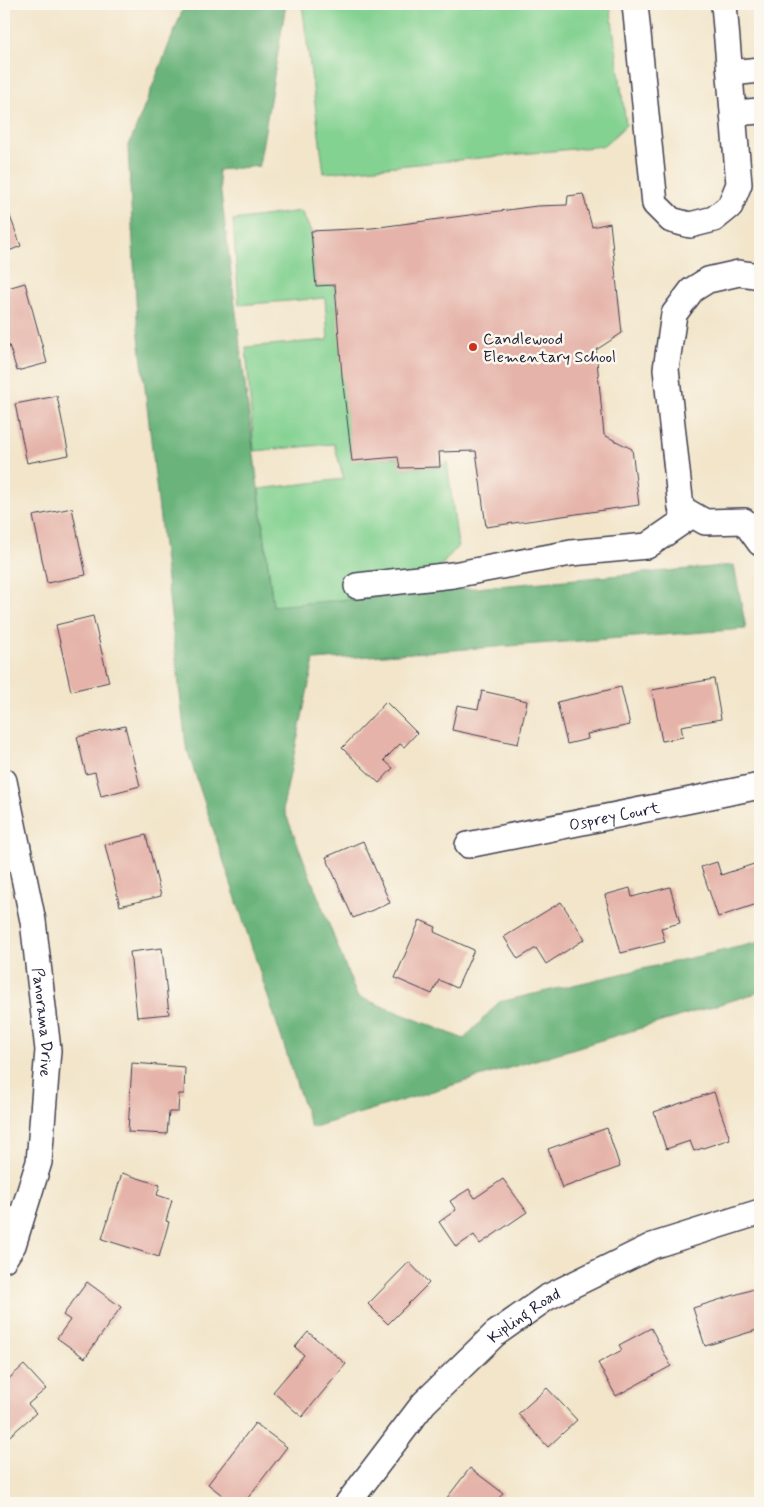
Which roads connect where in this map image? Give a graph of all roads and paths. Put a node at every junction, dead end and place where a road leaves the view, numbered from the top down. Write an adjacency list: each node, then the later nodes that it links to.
1 (635, 4): 6 (street)
2 (724, 4): 4 (street)
3 (760, 70): 4 (street)
4 (731, 73): 6 (street)
5 (760, 111): 6 (street)
6 (734, 114)
7 (760, 276): 8 (street)
8 (692, 515): 9 (street); 10 (street)
9 (760, 543)
10 (357, 586)
11 (4, 781): 15 (street, Panorama Drive)
12 (760, 786): 13 (street, Osprey Court)
13 (468, 846)
14 (760, 1212): 16 (street, Kipling Road)
15 (4, 1259)
16 (348, 1503)

